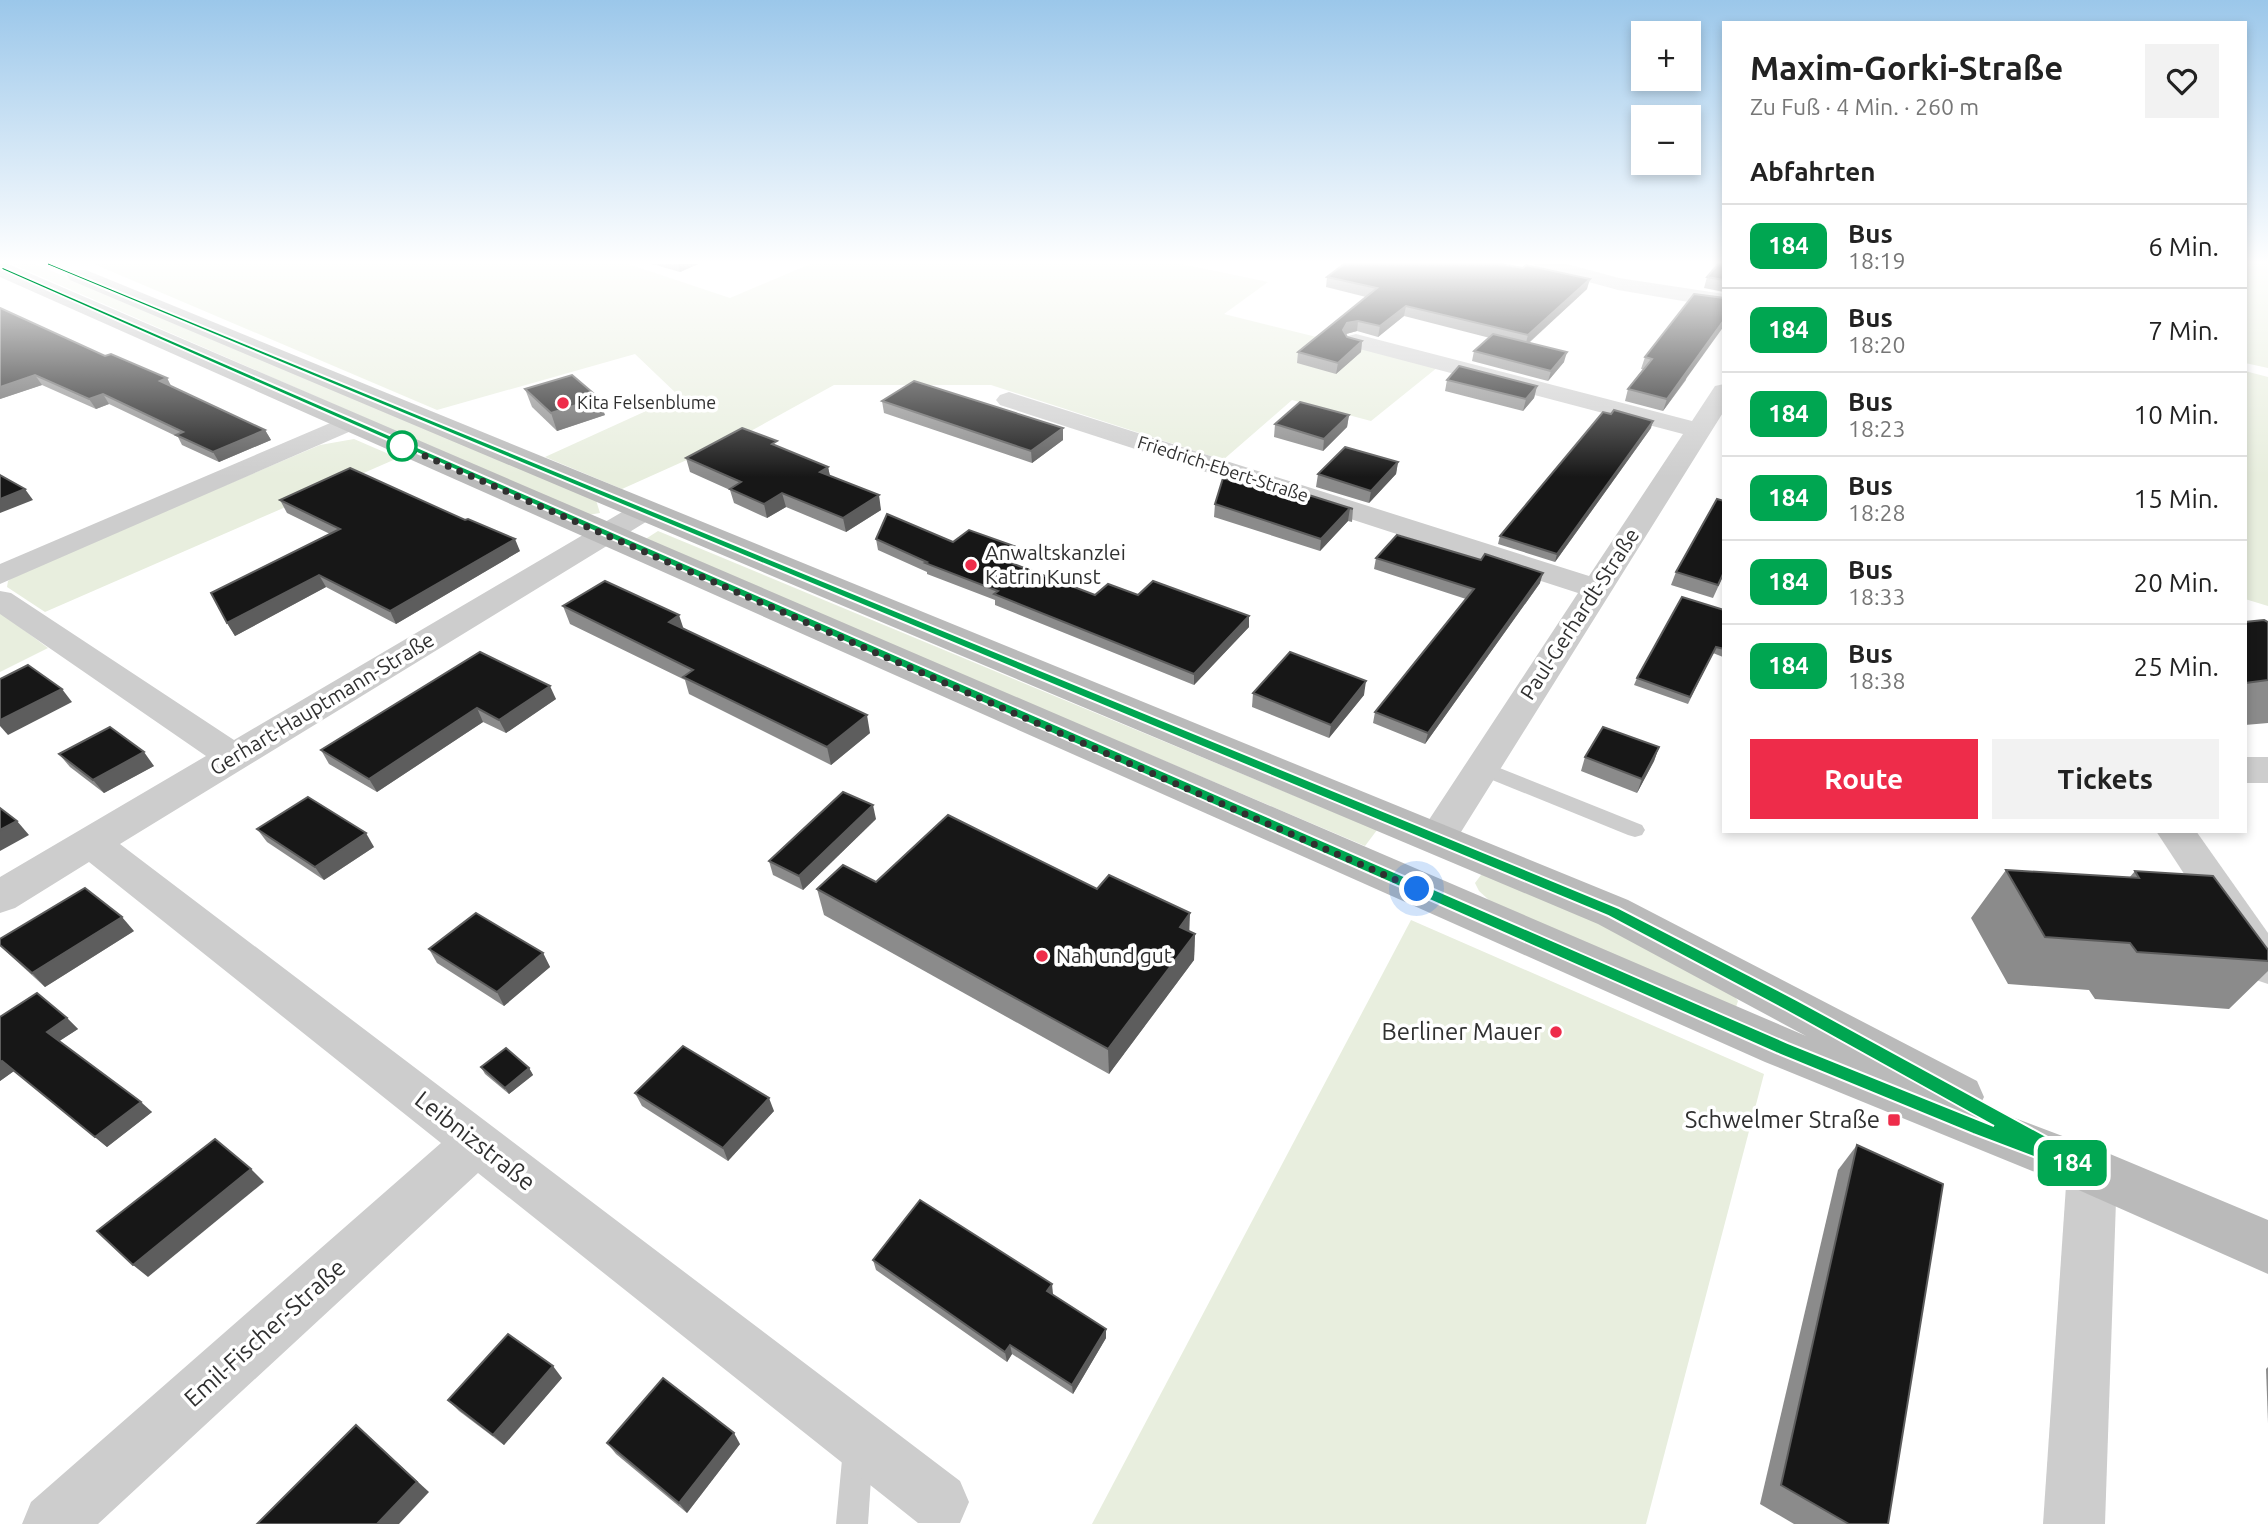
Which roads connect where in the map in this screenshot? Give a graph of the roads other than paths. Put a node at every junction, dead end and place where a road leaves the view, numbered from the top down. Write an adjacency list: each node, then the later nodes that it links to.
1 (150, 335): 6 (main road)
2 (222, 335): 8 (main road)
3 (1356, 341): 7 (street)
4 (1722, 394): 7 (street, Paul-Gerhardt-Straße)
5 (1009, 400): 11 (street, Friedrich-Ebert-Straße)
6 (349, 423): 9 (main road); 10 (street)
7 (1697, 430): 11 (street, Paul-Gerhardt-Straße)
8 (644, 511): 9 (street, Gerhart-Hauptmann-Straße); 19 (main road)
9 (607, 534): 13 (street, Gerhart-Hauptmann-Straße); 21 (main road)
10 (0, 575)
11 (1597, 589): 14 (street, Paul-Gerhardt-Straße)
12 (0, 600): 13 (street)
13 (233, 757): 20 (street, Gerhart-Hauptmann-Straße)
14 (1482, 768): 17 (lane); 19 (street, Paul-Gerhardt-Straße)
15 (2247, 769): 16 (street)
16 (2268, 770)
17 (1635, 830)
18 (2176, 833): 23 (street)
19 (1437, 838): 21 (main road); 24 (main road)
20 (92, 843): 22 (street, Gerhart-Hauptmann-Straße); 25 (street, Leibnizstraße)
21 (1417, 889): 24 (main road)
22 (0, 897)
23 (2268, 967)
24 (1787, 1027): 26 (main road)
25 (477, 1142): 28 (street, Leibnizstraße); 30 (street, Emil-Fischer-Straße)
26 (2092, 1171): 27 (main road); 32 (street)
27 (2268, 1247)
28 (859, 1439): 29 (street, Leibnizstraße); 31 (lane)
29 (939, 1502)
30 (53, 1524)
31 (852, 1524)
32 (2074, 1524)

